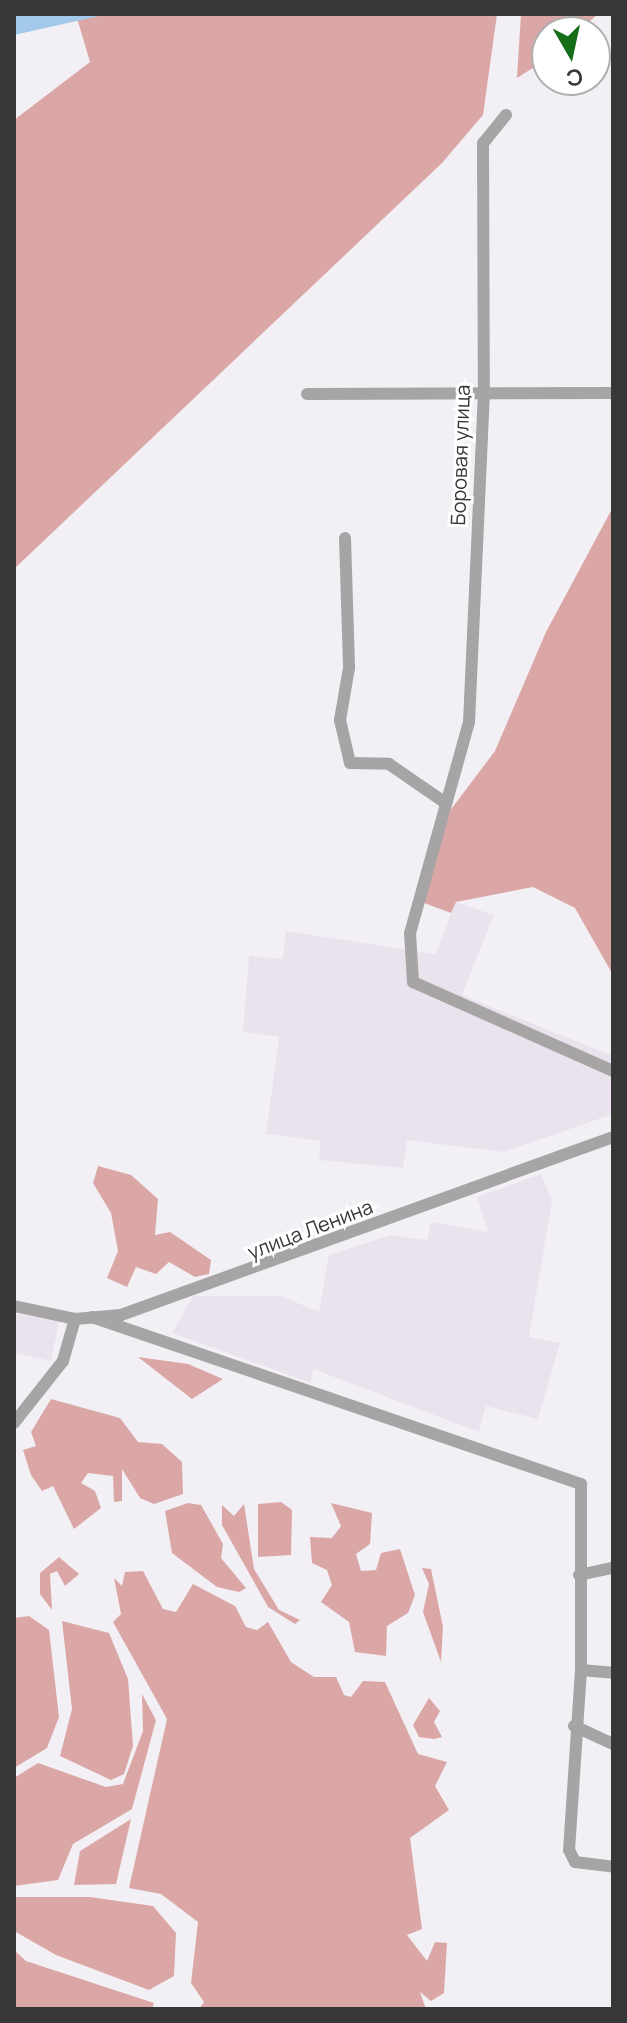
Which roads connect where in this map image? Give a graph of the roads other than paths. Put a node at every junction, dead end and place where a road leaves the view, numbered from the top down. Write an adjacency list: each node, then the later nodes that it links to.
1 (506, 115): 2 (street, Боровая улица)
2 (484, 392): 3 (street); 4 (street); 6 (street, Боровая улица)
3 (613, 393)
4 (307, 394)
5 (345, 538): 6 (street)
6 (444, 802): 7 (street, Боровая улица)
7 (613, 1071)
8 (613, 1137): 10 (street, улица Ленина)
9 (14, 1306): 11 (street, улица Ленина)
10 (92, 1317): 11 (street, улица Ленина); 14 (street)
11 (75, 1319): 12 (street)
12 (14, 1423)
13 (613, 1568): 14 (street)
14 (579, 1575): 15 (street)
15 (581, 1670): 16 (street); 17 (street)
16 (613, 1673)
17 (574, 1726): 18 (street); 19 (street)
18 (613, 1744)
19 (613, 1867)

